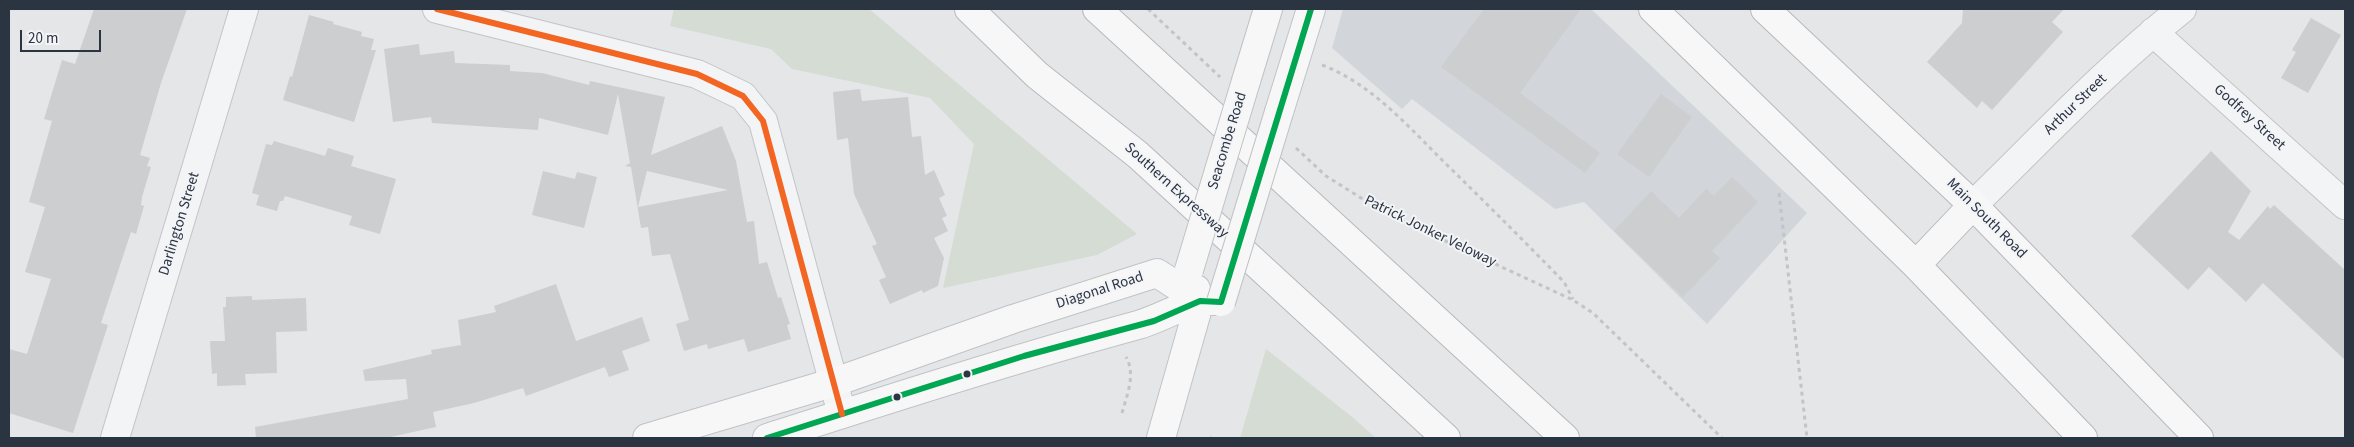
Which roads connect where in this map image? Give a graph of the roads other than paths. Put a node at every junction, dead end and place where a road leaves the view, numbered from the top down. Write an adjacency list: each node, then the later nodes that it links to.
1 (244, 9): 19 (street, Darlington Street)
2 (437, 9): 17 (street)
3 (953, 9): 12 (main road)
4 (968, 9): 12 (main road, Southern Expressway)
5 (1097, 9): 24 (main road)
6 (1268, 9): 16 (main road, Seacombe Road, bridge)
7 (1311, 9): 16 (main road, bridge)
8 (1653, 9): 15 (main road)
9 (1764, 9): 13 (main road, Main South Road)
10 (2182, 9): 11 (street, Arthur Street)
11 (2153, 32): 13 (street, Arthur Street); 14 (street, Godfrey Street)
12 (1038, 75): 23 (main road, Southern Expressway)
13 (1973, 205): 15 (main road); 26 (main road, Main South Road)
14 (2345, 205)
15 (1916, 265): 25 (main road)
16 (1211, 301): 17 (main road, Diagonal Road); 18 (main road); 22 (main road)
17 (835, 382): 18 (street); 20 (main road, Diagonal Road)
18 (842, 414): 21 (main road)
19 (115, 438)
20 (646, 438)
21 (766, 438)
22 (1160, 438)
23 (1446, 438)
24 (1565, 438)
25 (2083, 438)
26 (2199, 438)

